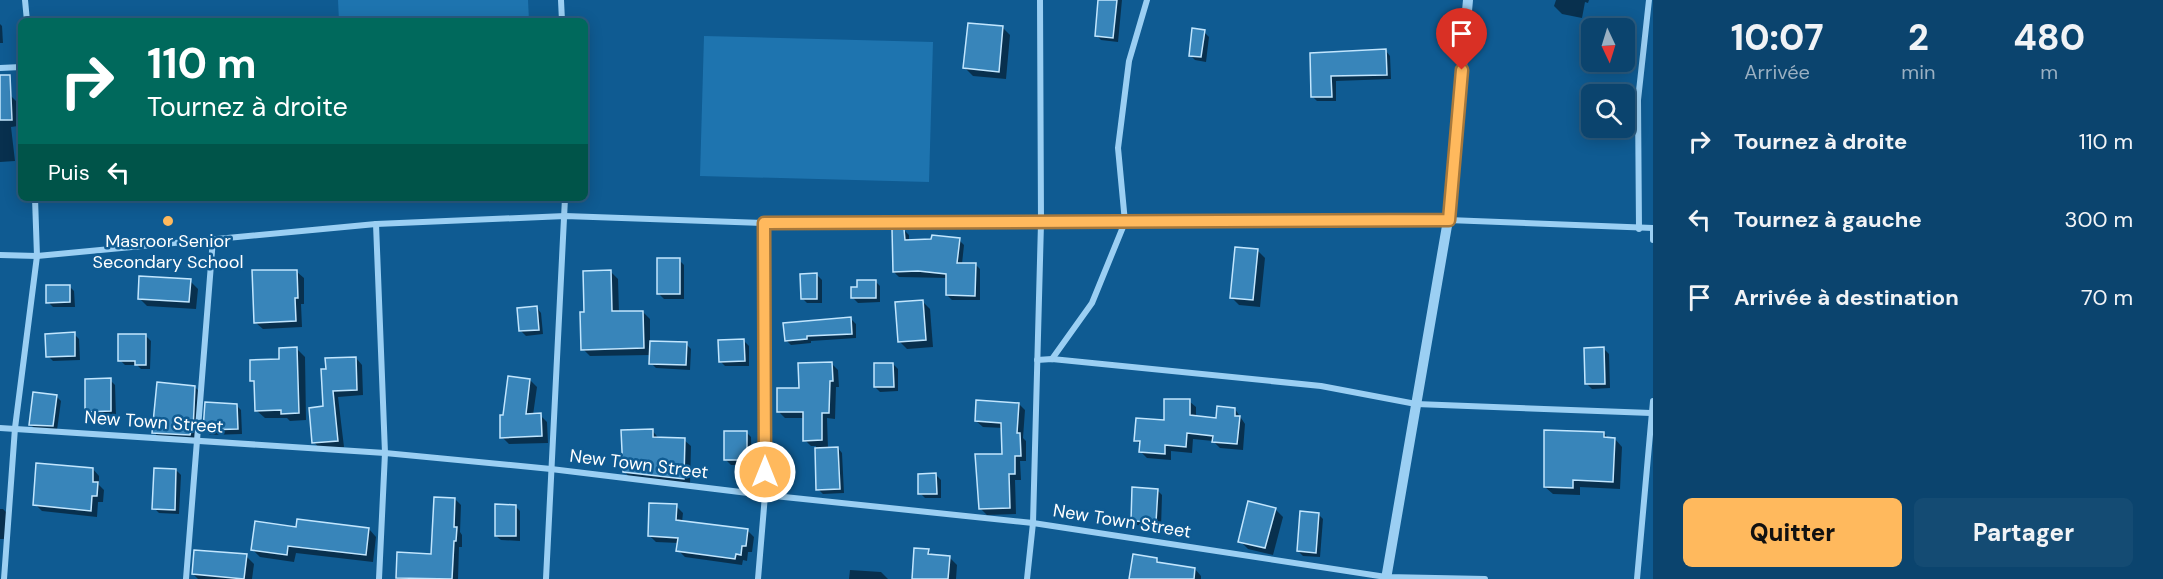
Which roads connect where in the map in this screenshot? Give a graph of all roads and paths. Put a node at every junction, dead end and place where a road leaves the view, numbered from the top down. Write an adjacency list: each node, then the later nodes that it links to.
1 (25, 0): 7 (street)
2 (561, 0): 8 (street)
3 (1040, 0): 17 (street)
4 (1148, 0): 15 (street)
5 (1468, 0): 14 (street)
6 (1649, 0): 20 (street)
7 (27, 18)
8 (562, 18)
9 (18, 67): 10 (street)
10 (0, 68)
11 (35, 201): 24 (street)
12 (565, 201): 13 (street)
13 (565, 216): 16 (street); 18 (street); 34 (street)
14 (1449, 220): 15 (street); 20 (street); 28 (street)
15 (1125, 222): 17 (street); 25 (street)
16 (764, 223): 17 (street); 35 (street)
17 (1041, 223): 26 (street)
18 (376, 224): 21 (street); 33 (street)
19 (1653, 228): 20 (street); 22 (street)
20 (1639, 229)
21 (213, 239): 24 (street); 32 (street)
22 (1653, 240)
23 (0, 255): 24 (street)
24 (37, 256): 31 (street)
25 (1052, 359): 26 (street); 28 (street)
26 (1037, 360): 36 (street)
27 (1653, 401): 29 (street)
28 (1416, 404): 29 (street); 37 (street)
29 (1651, 413): 45 (street)
30 (0, 428): 31 (street, New Town Street)
31 (15, 428): 32 (street, New Town Street); 38 (street)
32 (198, 441): 33 (street, New Town Street); 39 (street)
33 (385, 453): 34 (street, New Town Street); 40 (street)
34 (551, 469): 35 (street, New Town Street); 41 (street)
35 (765, 495): 36 (street, New Town Street); 42 (street)
36 (1033, 523): 37 (street, New Town Street); 43 (street)
37 (1386, 578): 44 (street, New Town Street)
38 (4, 579)
39 (186, 579)
40 (379, 579)
41 (546, 579)
42 (758, 579)
43 (1027, 579)
44 (1485, 579)
45 (1637, 579)

